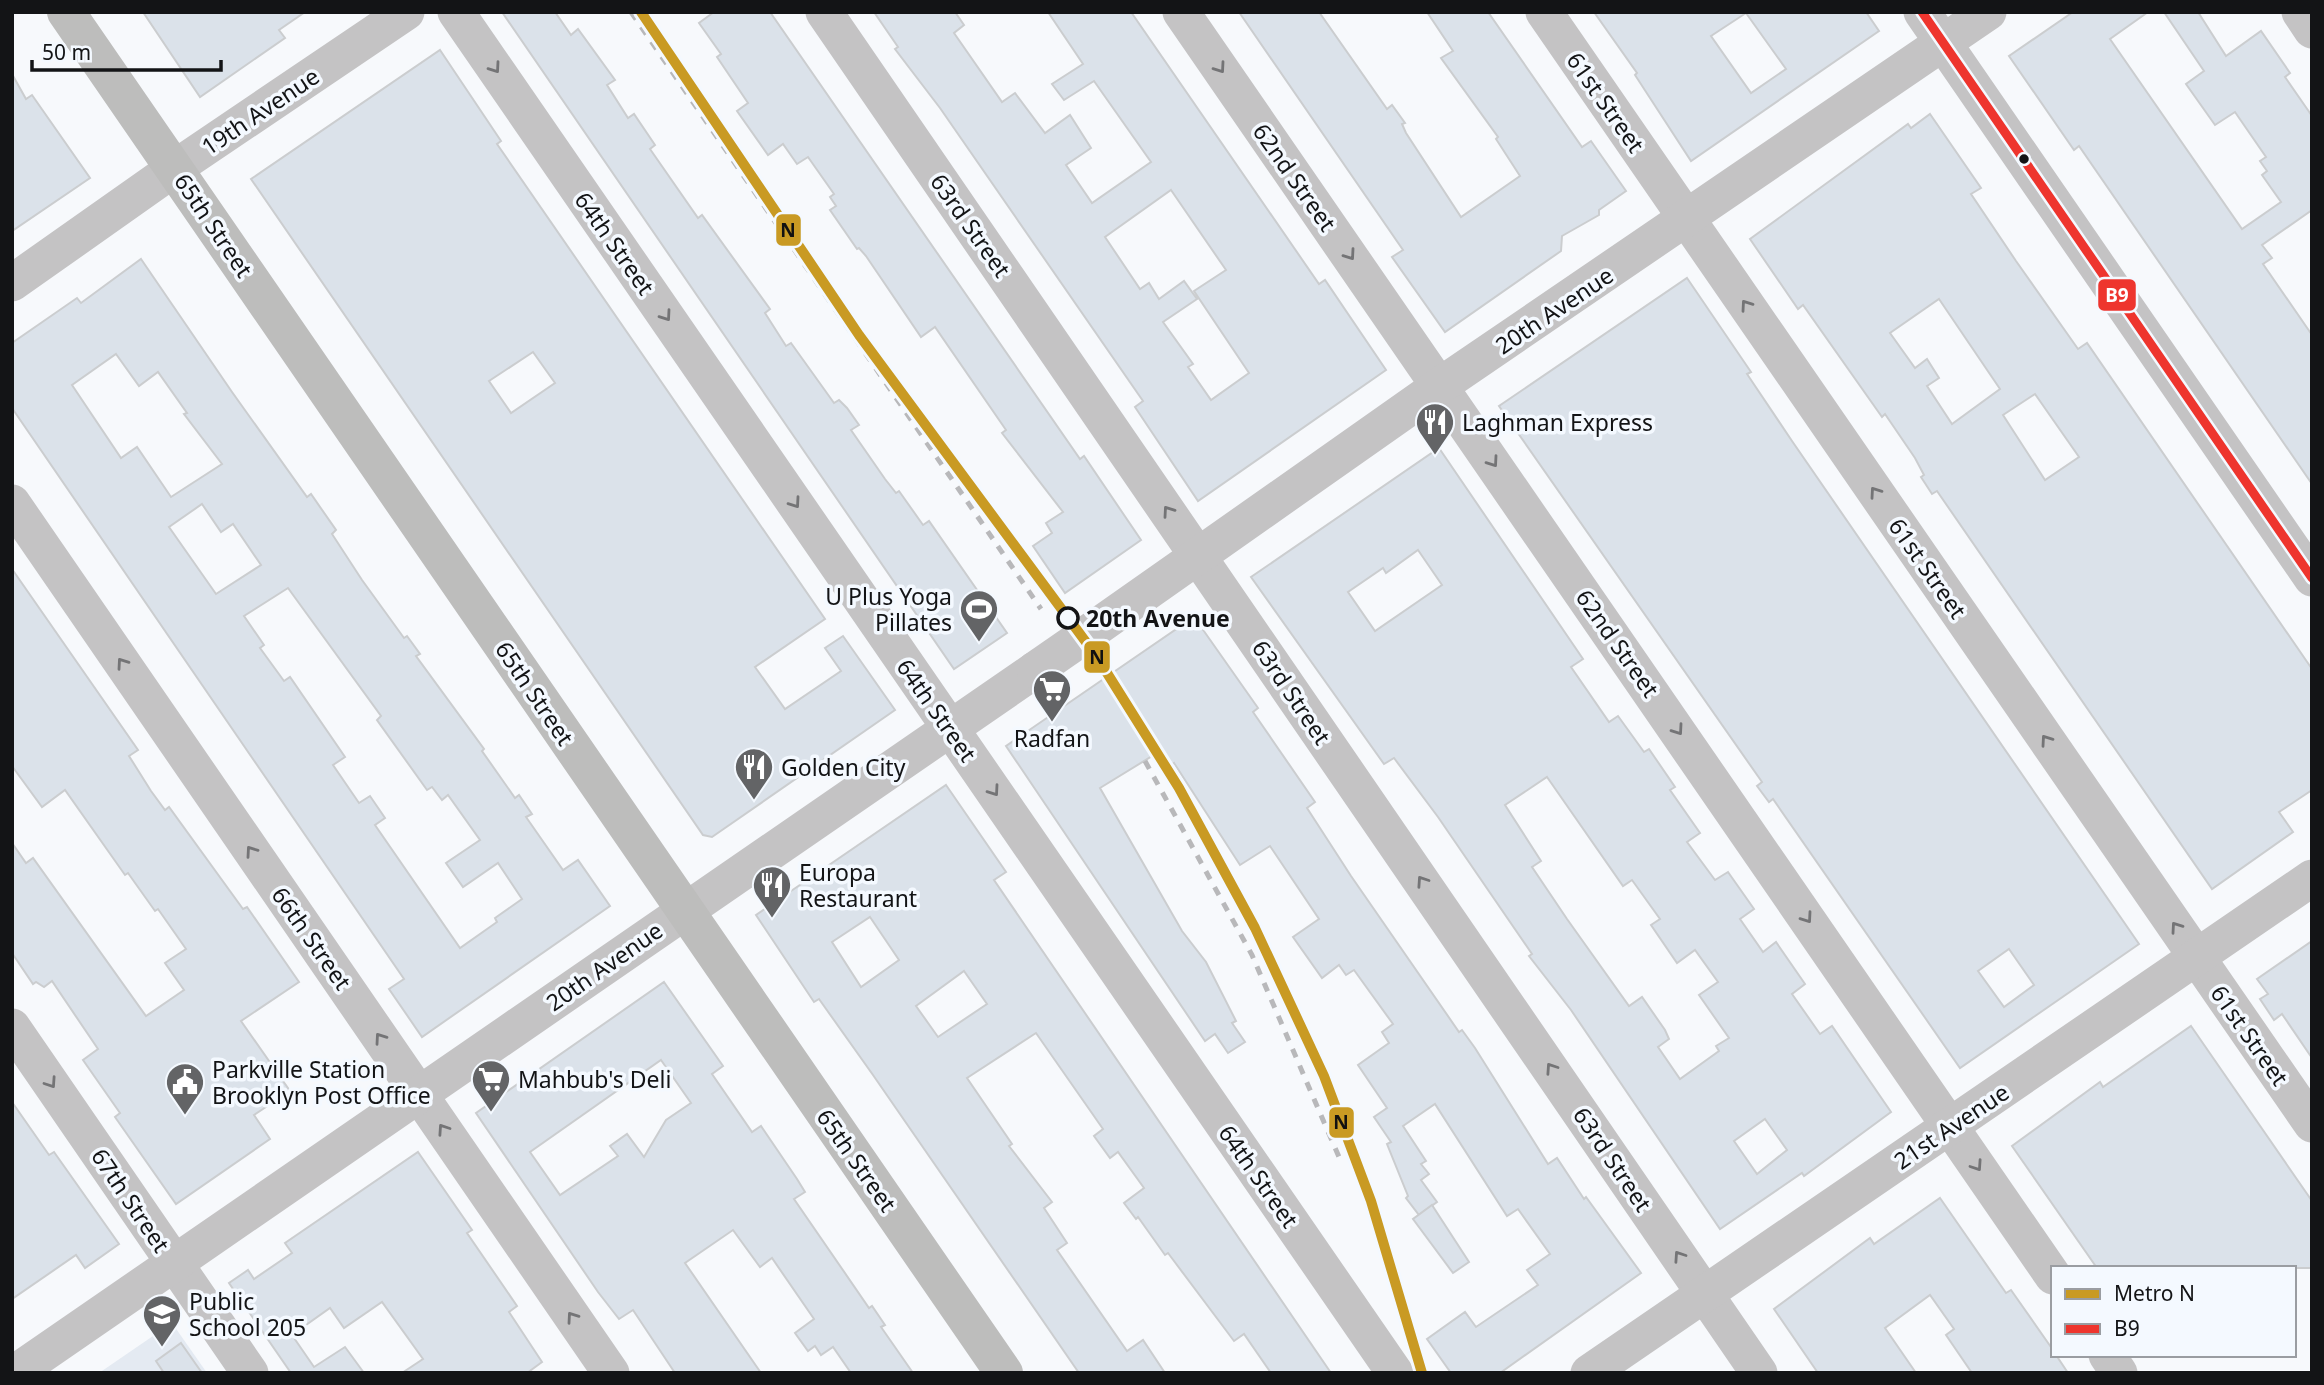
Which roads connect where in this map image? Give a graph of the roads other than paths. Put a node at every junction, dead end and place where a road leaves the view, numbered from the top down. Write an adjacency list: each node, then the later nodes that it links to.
1 (66, 12): 12 (main road, 65th Street)
2 (406, 12): 12 (street, 19th Avenue)
3 (456, 12): 19 (street, 64th Street, one-way to 19)
4 (824, 12): 17 (street, 63rd Street, one-way to 4)
5 (1181, 12): 15 (street, 62nd Street, one-way to 15)
6 (1544, 12): 13 (street, 61st Street)
7 (1922, 12): 11 (street)
8 (1989, 12): 11 (street, 20th Avenue)
9 (2300, 12): 10 (street)
10 (2312, 30)
11 (1943, 43): 13 (street, 20th Avenue); 18 (street)
12 (175, 168): 14 (street, 19th Avenue); 21 (main road, 65th Street)
13 (1687, 219): 15 (street, 20th Avenue); 22 (street, 61st Street, one-way to 13)
14 (12, 284)
15 (1441, 386): 17 (street, 20th Avenue); 26 (street, 62nd Street, one-way to 26)
16 (12, 503): 24 (street, 66th Street, one-way to 16)
17 (1199, 555): 19 (street, 20th Avenue, bridge); 29 (street, 63rd Street, one-way to 17)
18 (2312, 578)
19 (950, 728): 21 (street, 20th Avenue); 35 (street, 64th Street, one-way to 35)
20 (2312, 878): 22 (street, 21st Avenue)
21 (684, 911): 24 (street, 20th Avenue); 34 (main road, 65th Street)
22 (2197, 957): 25 (street, 61st Street); 26 (street, 21st Avenue)
23 (12, 1027): 27 (street, 67th Street, one-way to 27)
24 (419, 1094): 27 (street, 20th Avenue); 33 (street, 66th Street, one-way to 24)
25 (2312, 1124)
26 (1951, 1127): 28 (street, 62nd Street, one-way to 28); 29 (street, 21st Avenue)
27 (174, 1263): 31 (street, 20th Avenue); 32 (street, 67th Street)
28 (2051, 1273)
29 (1704, 1293): 36 (street, 21st Avenue); 37 (street, 63rd Street)
30 (2108, 1357): 38 (street)
31 (15, 1373)
32 (250, 1373)
33 (611, 1373)
34 (1004, 1373)
35 (1395, 1373)
36 (1589, 1373)
37 (1759, 1373)
38 (2119, 1373)

